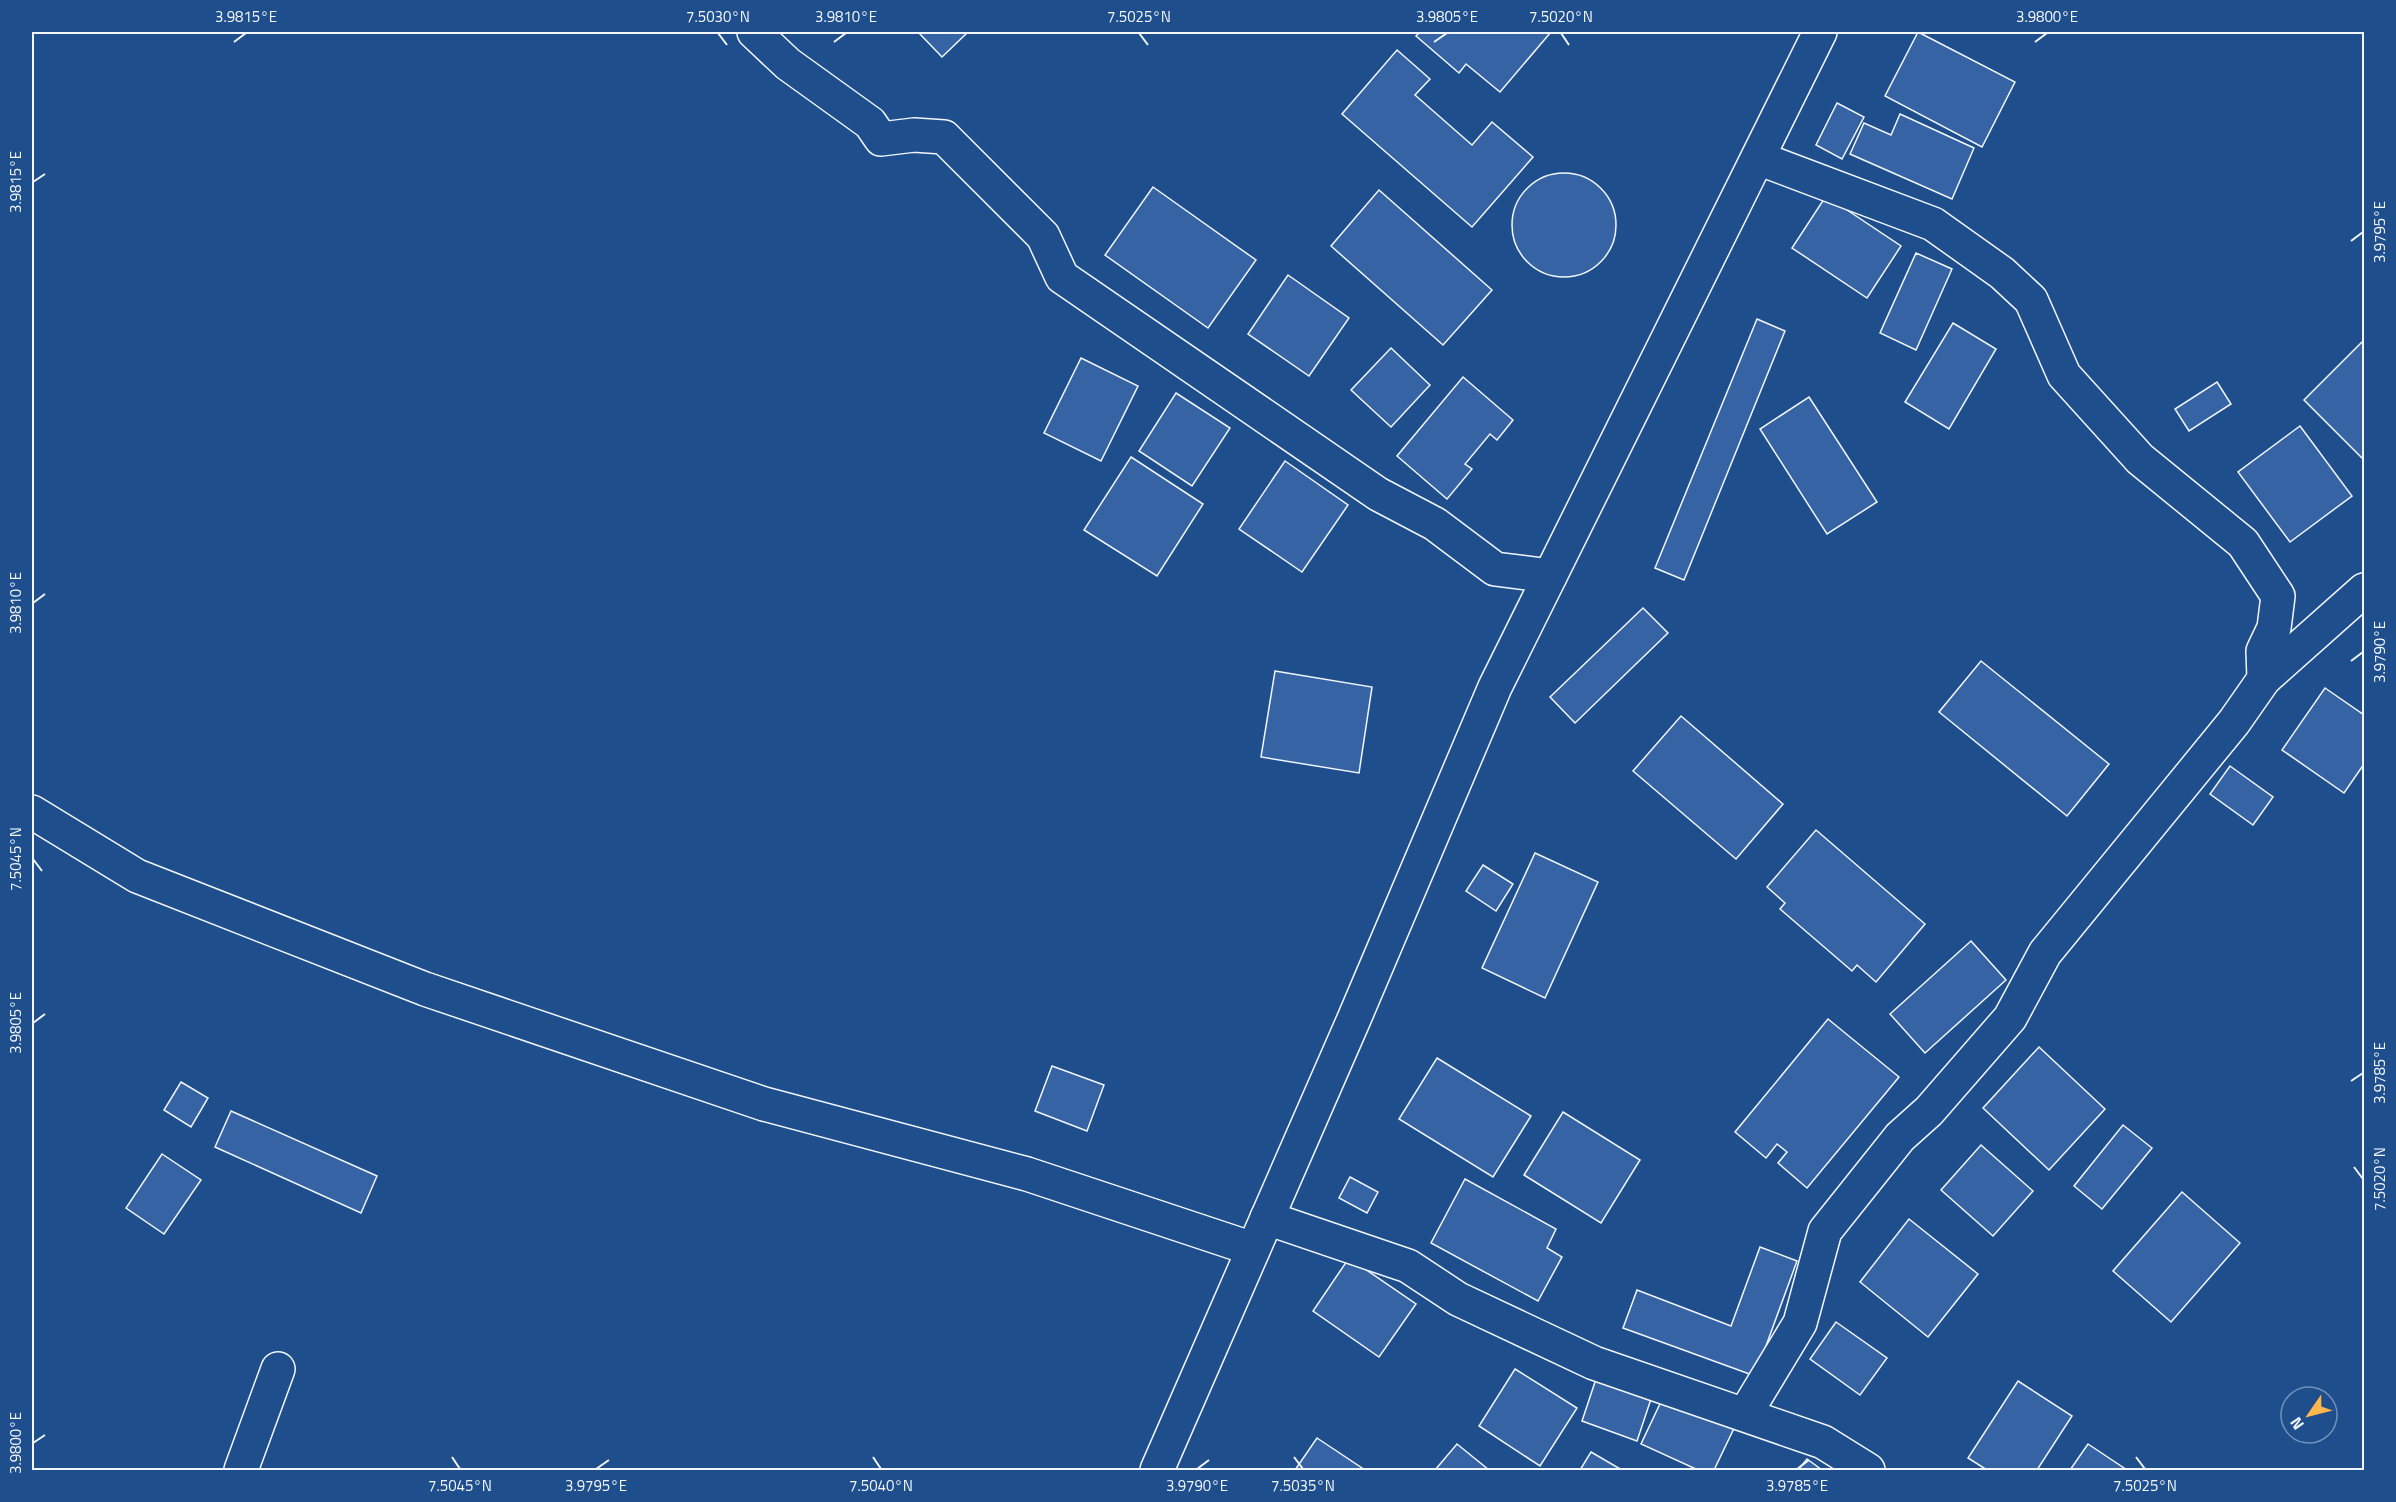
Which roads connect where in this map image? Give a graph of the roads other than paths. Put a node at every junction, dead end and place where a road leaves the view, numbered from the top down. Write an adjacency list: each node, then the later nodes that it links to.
1 (754, 32): 4 (street)
2 (1820, 32): 3 (street)
3 (1758, 158): 4 (street); 6 (street)
4 (1550, 576): 8 (street)
5 (2364, 590): 6 (street)
6 (2264, 680): 11 (street)
7 (32, 812): 9 (street)
8 (1267, 1218): 9 (street); 11 (street)
9 (1253, 1250): 13 (street)
10 (278, 1369): 12 (street)
11 (1745, 1414): 14 (street)
12 (241, 1470)
13 (1157, 1470)
14 (1868, 1470)

